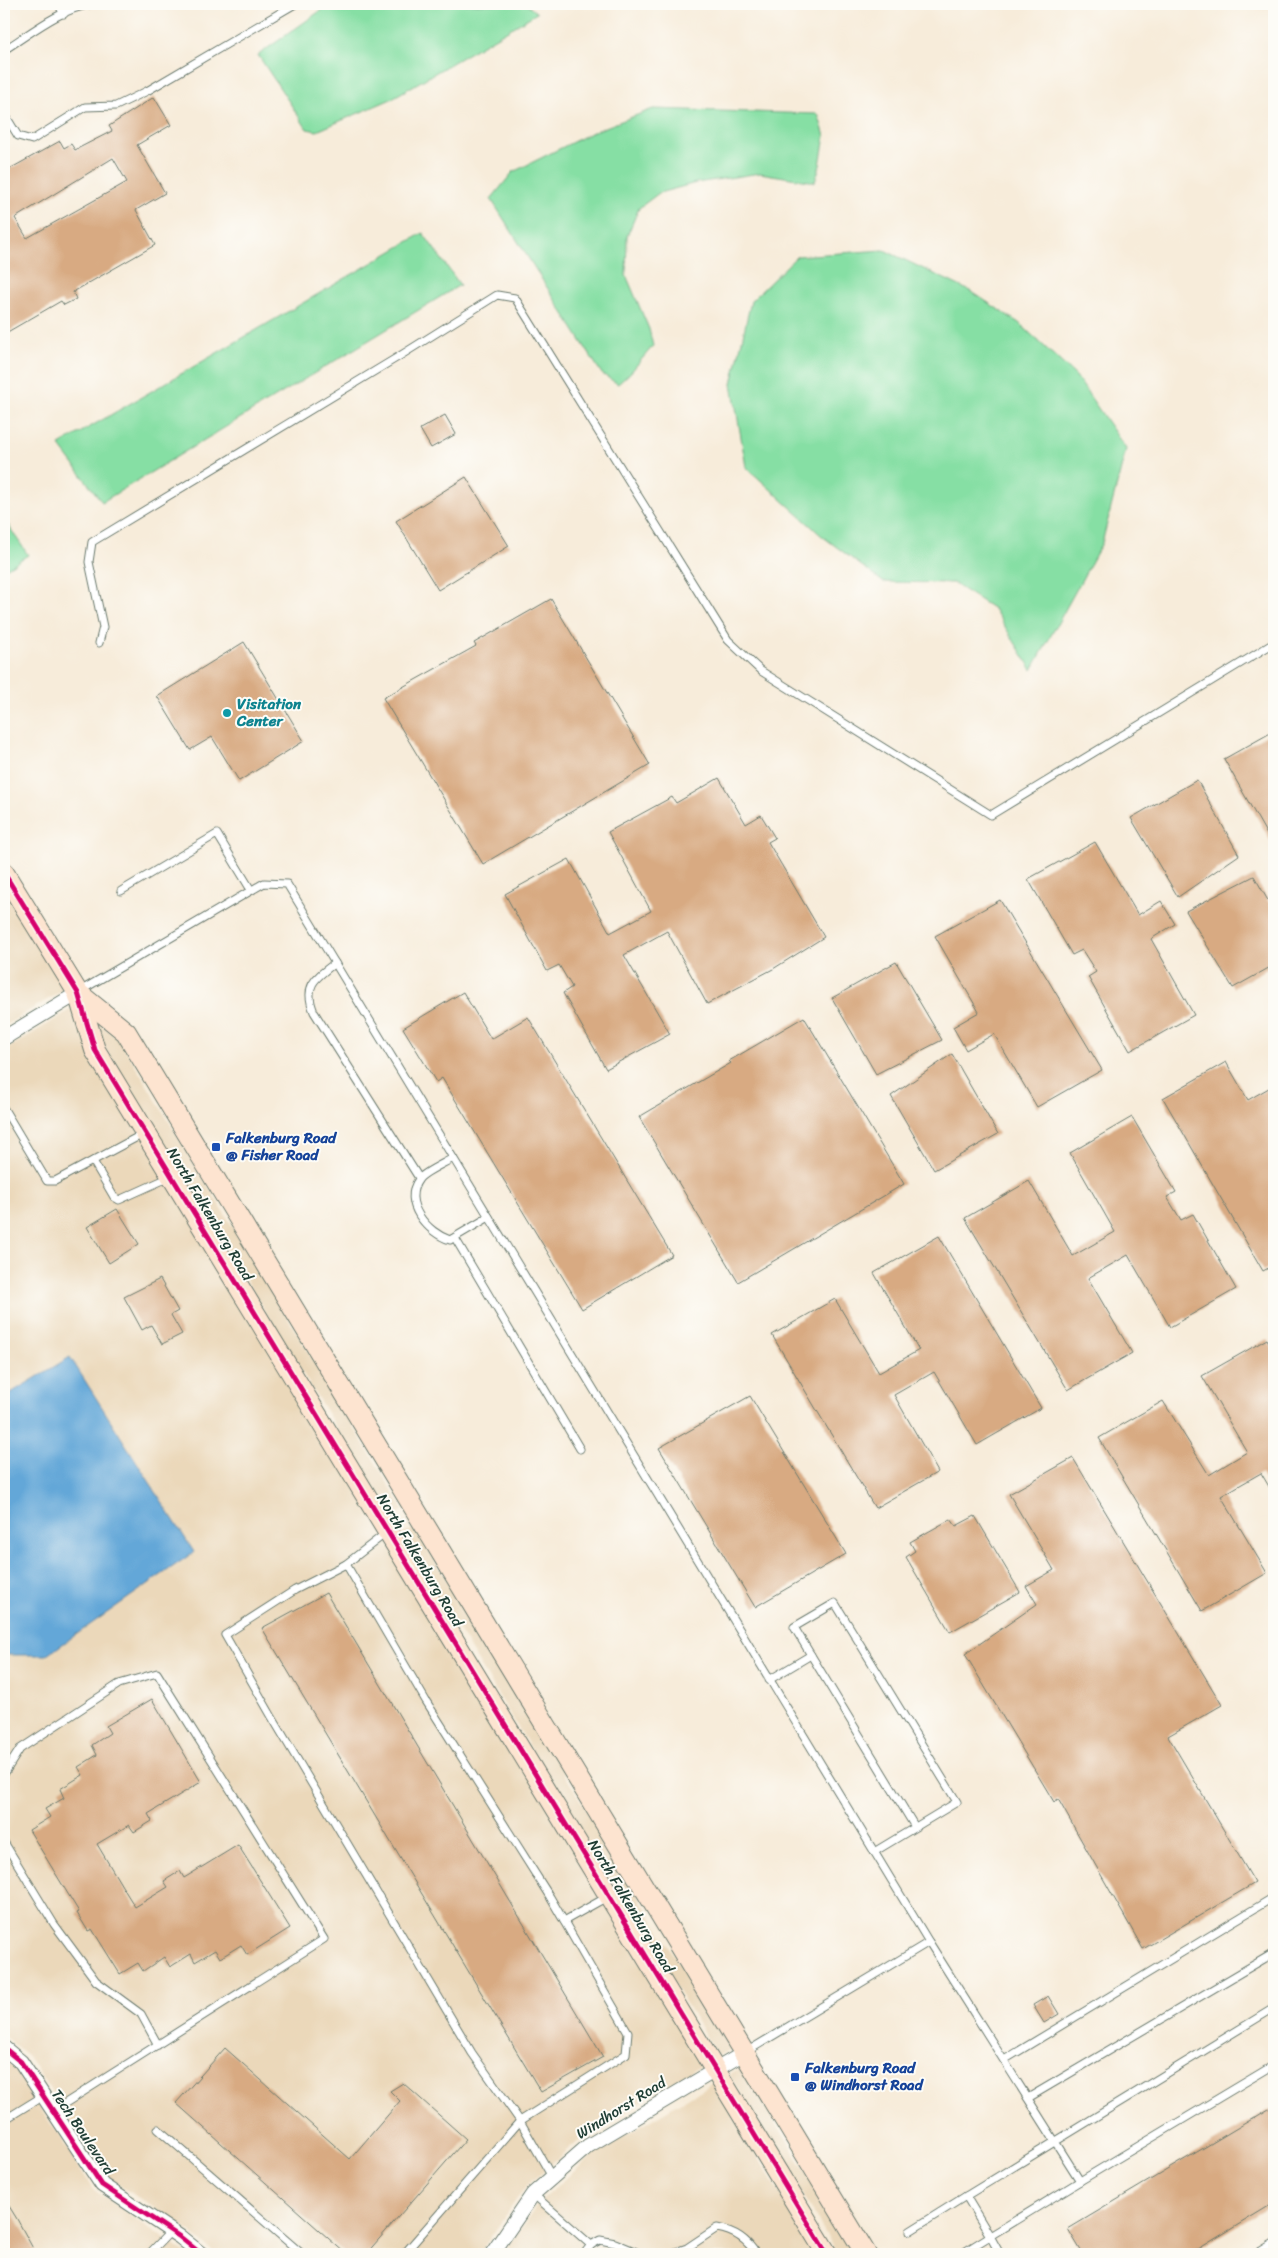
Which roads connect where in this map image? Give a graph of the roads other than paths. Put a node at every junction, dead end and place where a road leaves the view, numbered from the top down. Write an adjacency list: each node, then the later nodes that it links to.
1 (58, 4): 5 (lane)
2 (93, 4): 4 (lane)
3 (295, 4): 7 (lane)
4 (81, 5): 5 (lane)
5 (64, 14): 6 (lane)
6 (4, 50)
7 (4, 113)
8 (99, 643): 9 (lane)
9 (1274, 643)
10 (4, 873): 14 (street, North Falkenburg Road)
11 (251, 890): 12 (lane); 13 (lane); 14 (lane)
12 (122, 891)
13 (335, 963): 18 (lane); 21 (lane)
14 (78, 993): 15 (street); 17 (street, North Falkenburg Road); 25 (street, North Falkenburg Road)
15 (4, 1038)
16 (4, 1109): 19 (lane)
17 (146, 1132): 19 (lane); 20 (street, North Falkenburg Road)
18 (453, 1158): 21 (lane); 22 (lane)
19 (93, 1161): 20 (lane)
20 (172, 1176): 26 (street, North Falkenburg Road)
21 (420, 1178): 23 (lane)
22 (489, 1217): 23 (lane); 29 (lane)
23 (455, 1238): 24 (lane)
24 (580, 1449)
25 (417, 1514): 26 (street); 42 (street, North Falkenburg Road)
26 (388, 1531): 27 (lane); 34 (street, North Falkenburg Road)
27 (346, 1564): 36 (lane); 50 (lane)
28 (811, 1655): 29 (lane); 31 (lane); 31 (lane)
29 (769, 1680): 33 (lane)
30 (4, 1774): 40 (lane)
31 (915, 1827): 33 (lane)
32 (4, 1842): 40 (lane)
33 (874, 1852): 37 (lane)
34 (610, 1895): 36 (lane); 45 (street, North Falkenburg Road)
35 (1274, 1897): 43 (lane)
36 (564, 1921): 50 (lane)
37 (929, 1942): 42 (lane); 43 (lane)
38 (1274, 1953): 47 (lane)
39 (1274, 2008): 52 (lane)
40 (158, 2045): 48 (lane)
41 (4, 2048): 46 (street, Tech Boulevard)
42 (744, 2053): 45 (street, Windhorst Road); 72 (street, North Falkenburg Road)
43 (1004, 2060): 47 (lane)
44 (1274, 2065): 54 (lane)
45 (716, 2070): 53 (street, Windhorst Road); 71 (street, North Falkenburg Road)
46 (43, 2096): 48 (street, Tech Boulevard); 49 (lane)
47 (1028, 2098): 52 (lane)
48 (53, 2111): 57 (street, Tech Boulevard)
49 (4, 2120)
50 (520, 2122): 53 (lane); 65 (lane)
51 (158, 2129): 64 (lane)
52 (1056, 2142): 54 (lane); 56 (lane)
53 (552, 2177): 55 (street, Windhorst Road)
54 (1080, 2181): 59 (lane)
55 (533, 2194): 61 (lane); 66 (street, Windhorst Road)
56 (966, 2196): 58 (lane); 59 (lane)
57 (171, 2231): 62 (lane); 63 (street, Tech Boulevard)
58 (910, 2231)
59 (990, 2236): 73 (lane); 74 (lane)
60 (1274, 2243): 75 (lane)
61 (591, 2245): 67 (lane); 68 (lane)
62 (149, 2254)
63 (201, 2254)
64 (302, 2254)
65 (404, 2254)
66 (492, 2254)
67 (584, 2254)
68 (641, 2254)
69 (670, 2254): 70 (lane)
70 (756, 2254)
71 (827, 2254)
72 (866, 2254)
73 (961, 2254)
74 (1000, 2254)
75 (1256, 2254)

